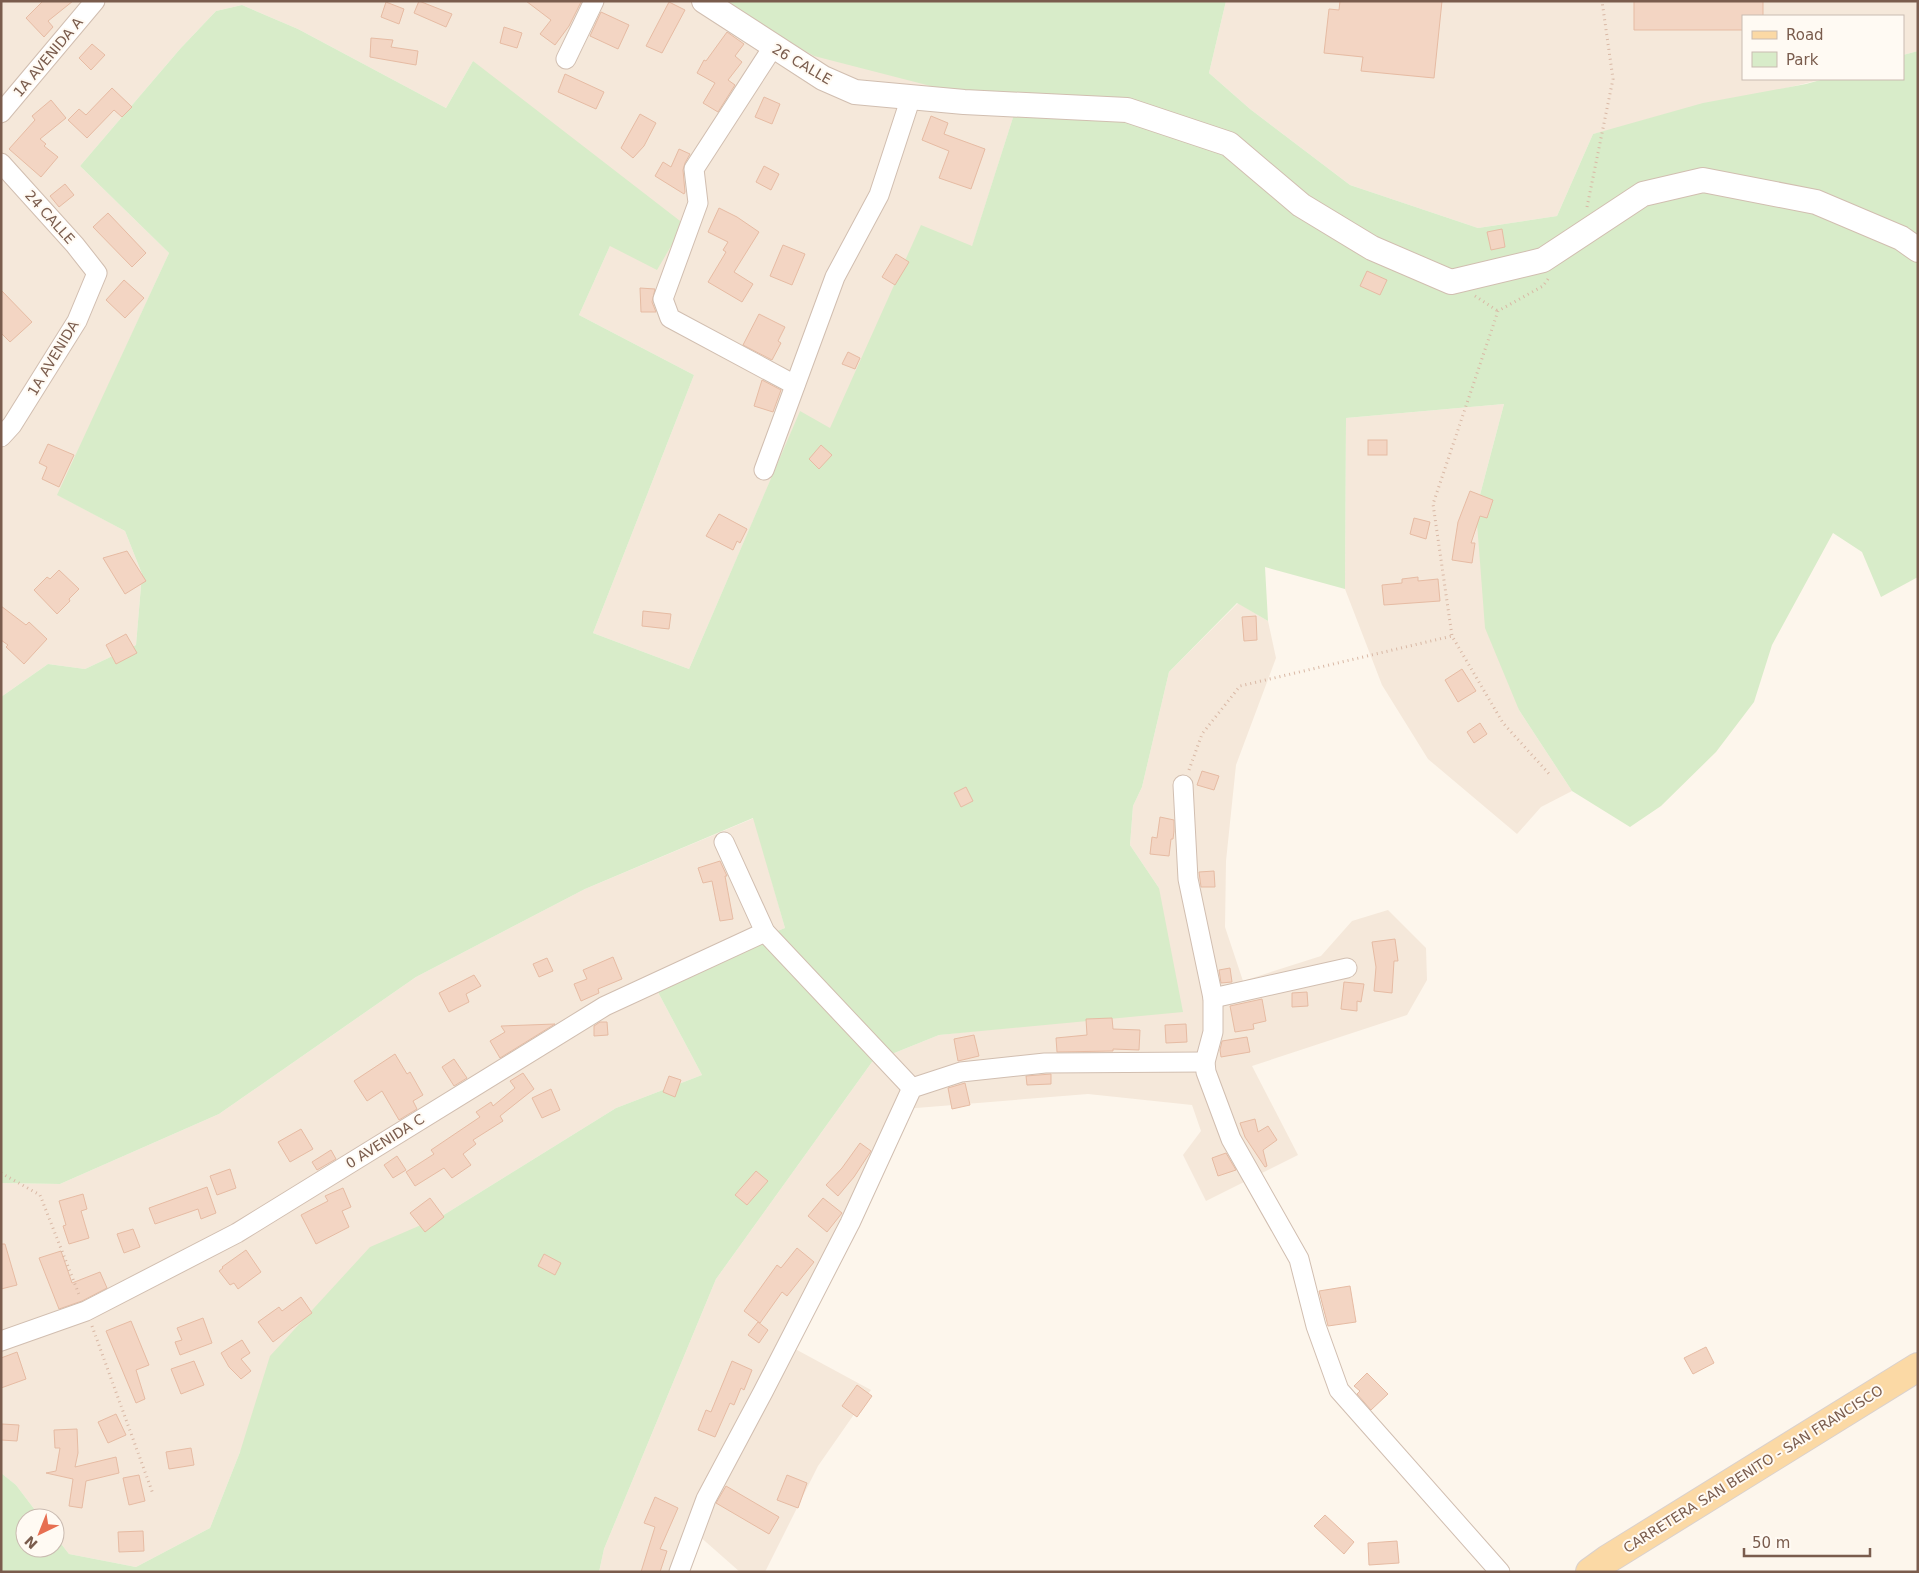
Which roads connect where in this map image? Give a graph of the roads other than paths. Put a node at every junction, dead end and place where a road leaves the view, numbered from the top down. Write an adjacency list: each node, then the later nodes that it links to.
1 (95, 1): 7 (street, 1A AVENIDA A)
2 (594, 1): 5 (street)
3 (704, 1): 4 (street, 26 CALLE)
4 (773, 47): 6 (street, 26 CALLE); 11 (street)
5 (566, 59)
6 (911, 97): 9 (street, 26 CALLE); 11 (street)
7 (1, 113)
8 (1, 163): 10 (street, 24 CALLE)
9 (1918, 250)
10 (97, 273): 12 (street, 1A AVENIDA)
11 (795, 385): 13 (street)
12 (5, 425)
13 (764, 470)
14 (1183, 785): 18 (street)
15 (724, 842): 16 (street)
16 (765, 932): 20 (street); 21 (street, 0 AVENIDA C)
17 (1347, 968): 18 (street)
18 (1213, 998): 19 (street)
19 (1205, 1062): 20 (street); 24 (street)
20 (912, 1088): 23 (street)
21 (1, 1342)
22 (1918, 1367): 25 (main road, CARRETERA SAN BENITO - SAN FRANCISCO)
23 (679, 1572)
24 (1500, 1572)
25 (1590, 1572)

